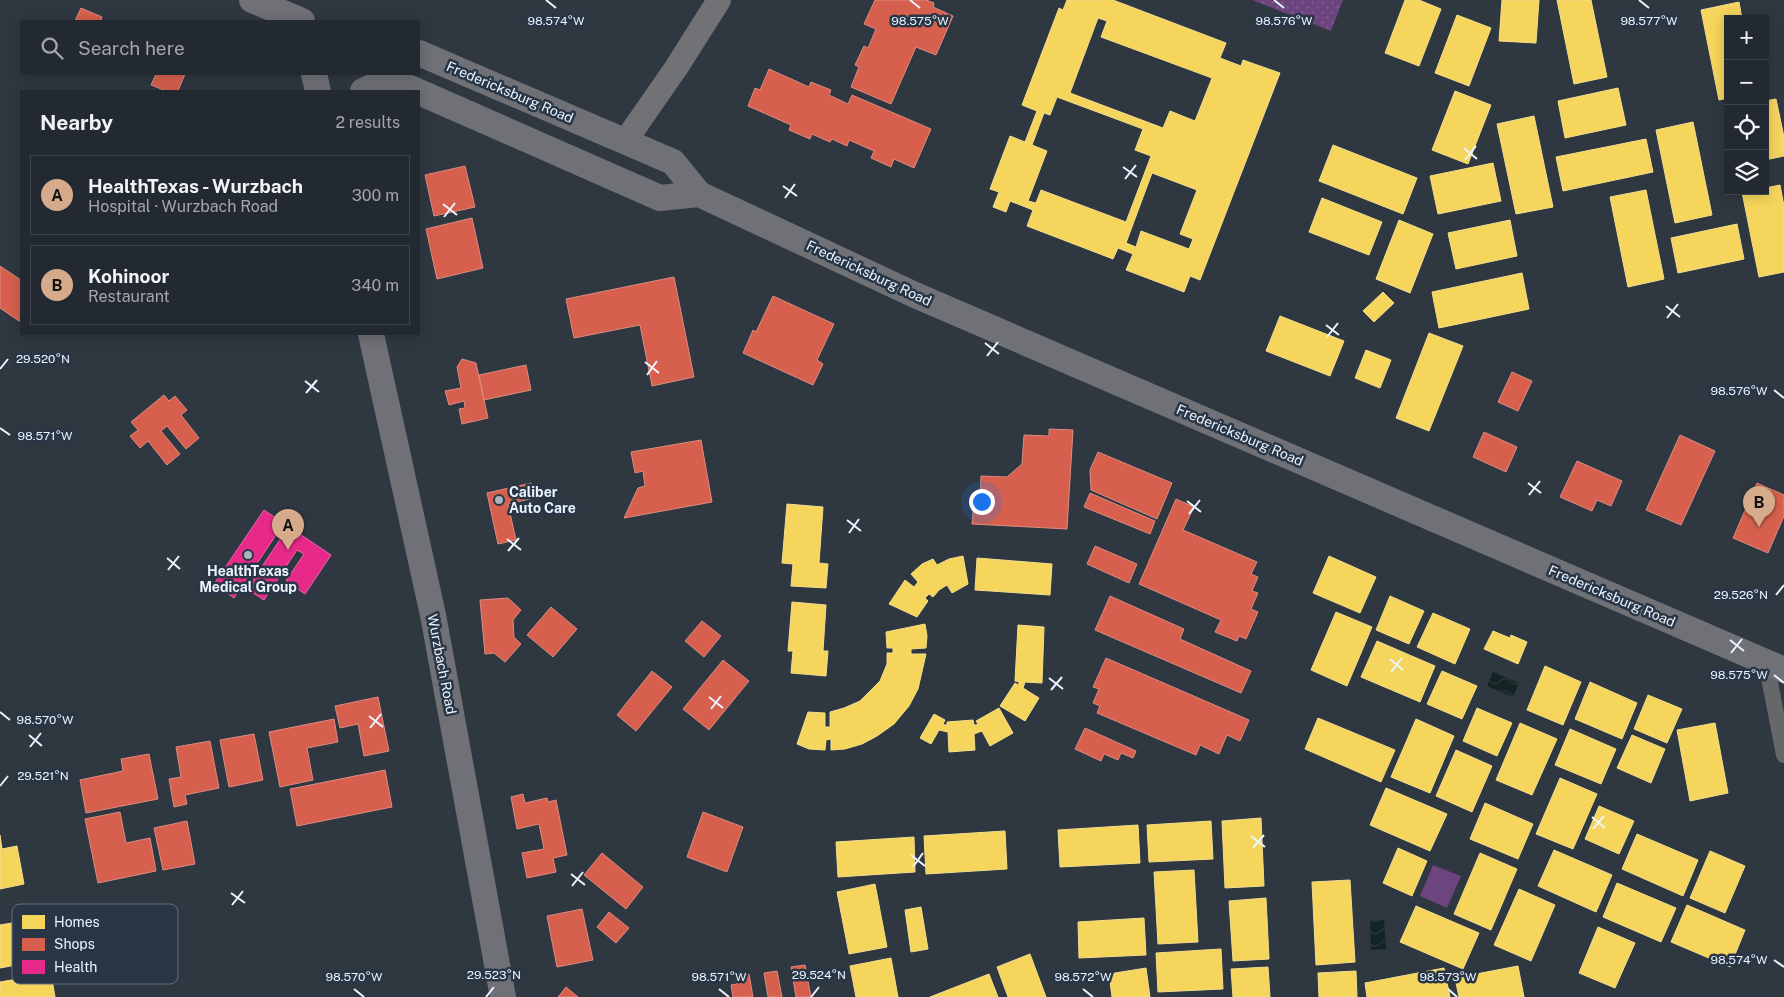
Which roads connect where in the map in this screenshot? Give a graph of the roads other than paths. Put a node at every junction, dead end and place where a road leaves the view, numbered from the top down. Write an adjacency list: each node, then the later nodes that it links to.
1 (252, 0): 5 (main road)
2 (291, 0): 6 (main road)
3 (301, 0): 7 (main road)
4 (719, 0): 15 (street)
5 (300, 20)
6 (301, 20)
7 (302, 20)
8 (420, 53): 15 (main road, Fredericksburg Road)
9 (314, 75): 11 (main road)
10 (386, 76): 12 (main road); 13 (main road)
11 (318, 90)
12 (364, 90)
13 (414, 90)
14 (420, 93): 16 (main road)
15 (626, 140): 16 (main road); 17 (main road, Fredericksburg Road)
16 (576, 161): 17 (main road)
17 (698, 194): 19 (main road, Fredericksburg Road)
18 (371, 335): 21 (main road, Wurzbach Road)
19 (1775, 666): 20 (street)
20 (1784, 755)
21 (503, 997)

